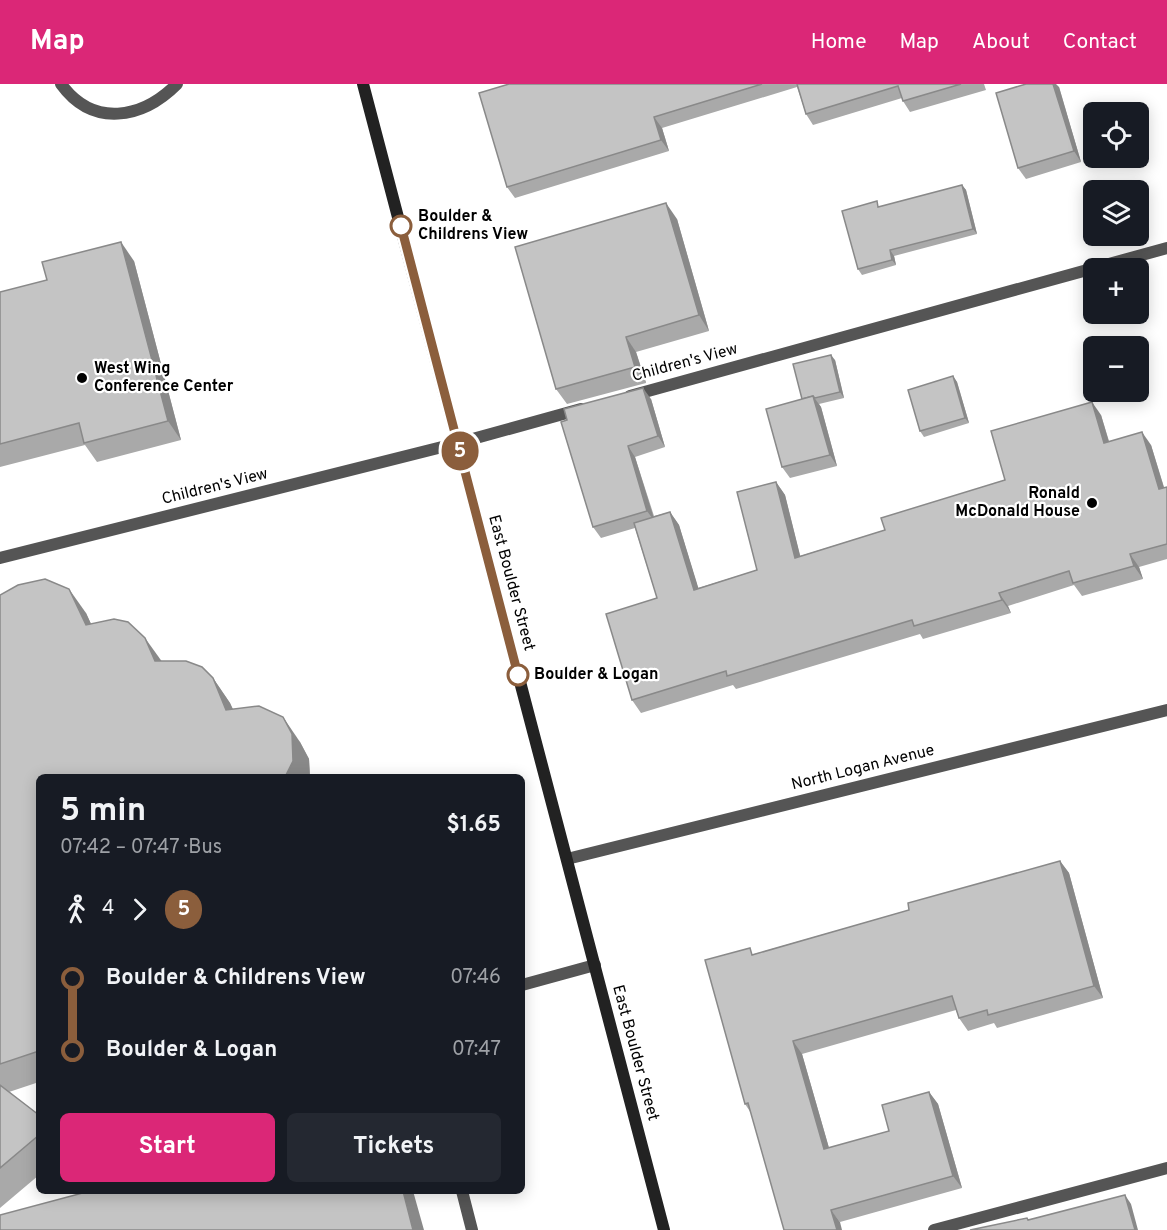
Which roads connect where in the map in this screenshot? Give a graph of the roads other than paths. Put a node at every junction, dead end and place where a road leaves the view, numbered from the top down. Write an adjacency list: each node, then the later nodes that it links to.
1 (61, 84): 2 (street)
2 (177, 84)
3 (363, 84): 7 (street, East Boulder Street)
4 (1167, 248): 5 (street, Children's View)
5 (614, 400)
6 (591, 406): 7 (street, Children's View)
7 (458, 443): 8 (street, Children's View); 10 (street, East Boulder Street)
8 (0, 558)
9 (1167, 710): 10 (street, North Logan Avenue)
10 (567, 859): 11 (street, East Boulder Street)
11 (595, 966): 12 (street); 16 (street, East Boulder Street)
12 (525, 984)
13 (1167, 1168): 17 (street)
14 (463, 1194): 15 (street)
15 (472, 1230)
16 (664, 1230)
17 (934, 1230)

